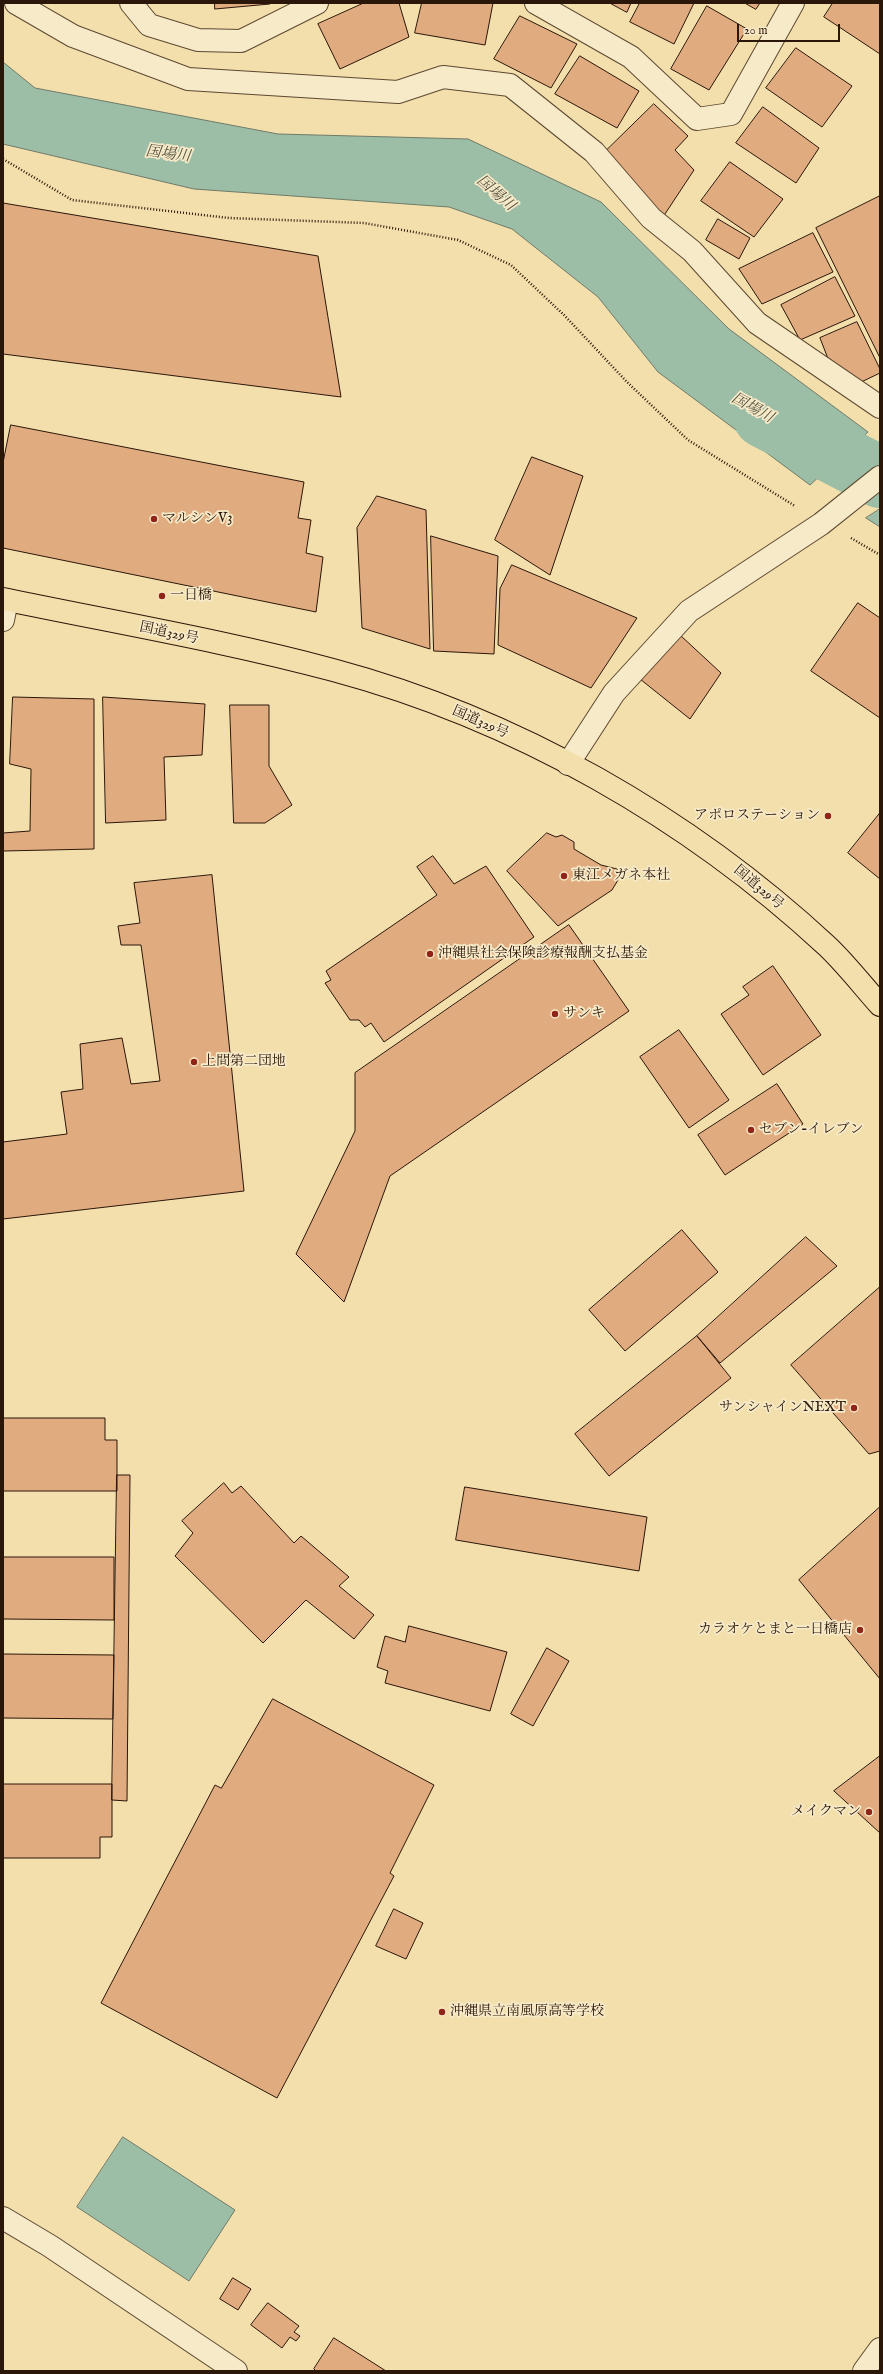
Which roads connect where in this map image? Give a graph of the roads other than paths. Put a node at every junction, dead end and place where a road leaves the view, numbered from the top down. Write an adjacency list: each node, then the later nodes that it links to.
1 (16, 3): 6 (street)
2 (131, 3): 3 (street)
3 (317, 3)
4 (536, 3): 5 (street)
5 (793, 3)
6 (880, 407)
7 (880, 477): 9 (street)
8 (4, 607): 9 (highway, 国道329号)
9 (568, 764): 10 (highway, 国道329号)
10 (880, 1005)
11 (3, 2218): 13 (street)
12 (880, 2349): 14 (street)
13 (236, 2371)
14 (864, 2371)

